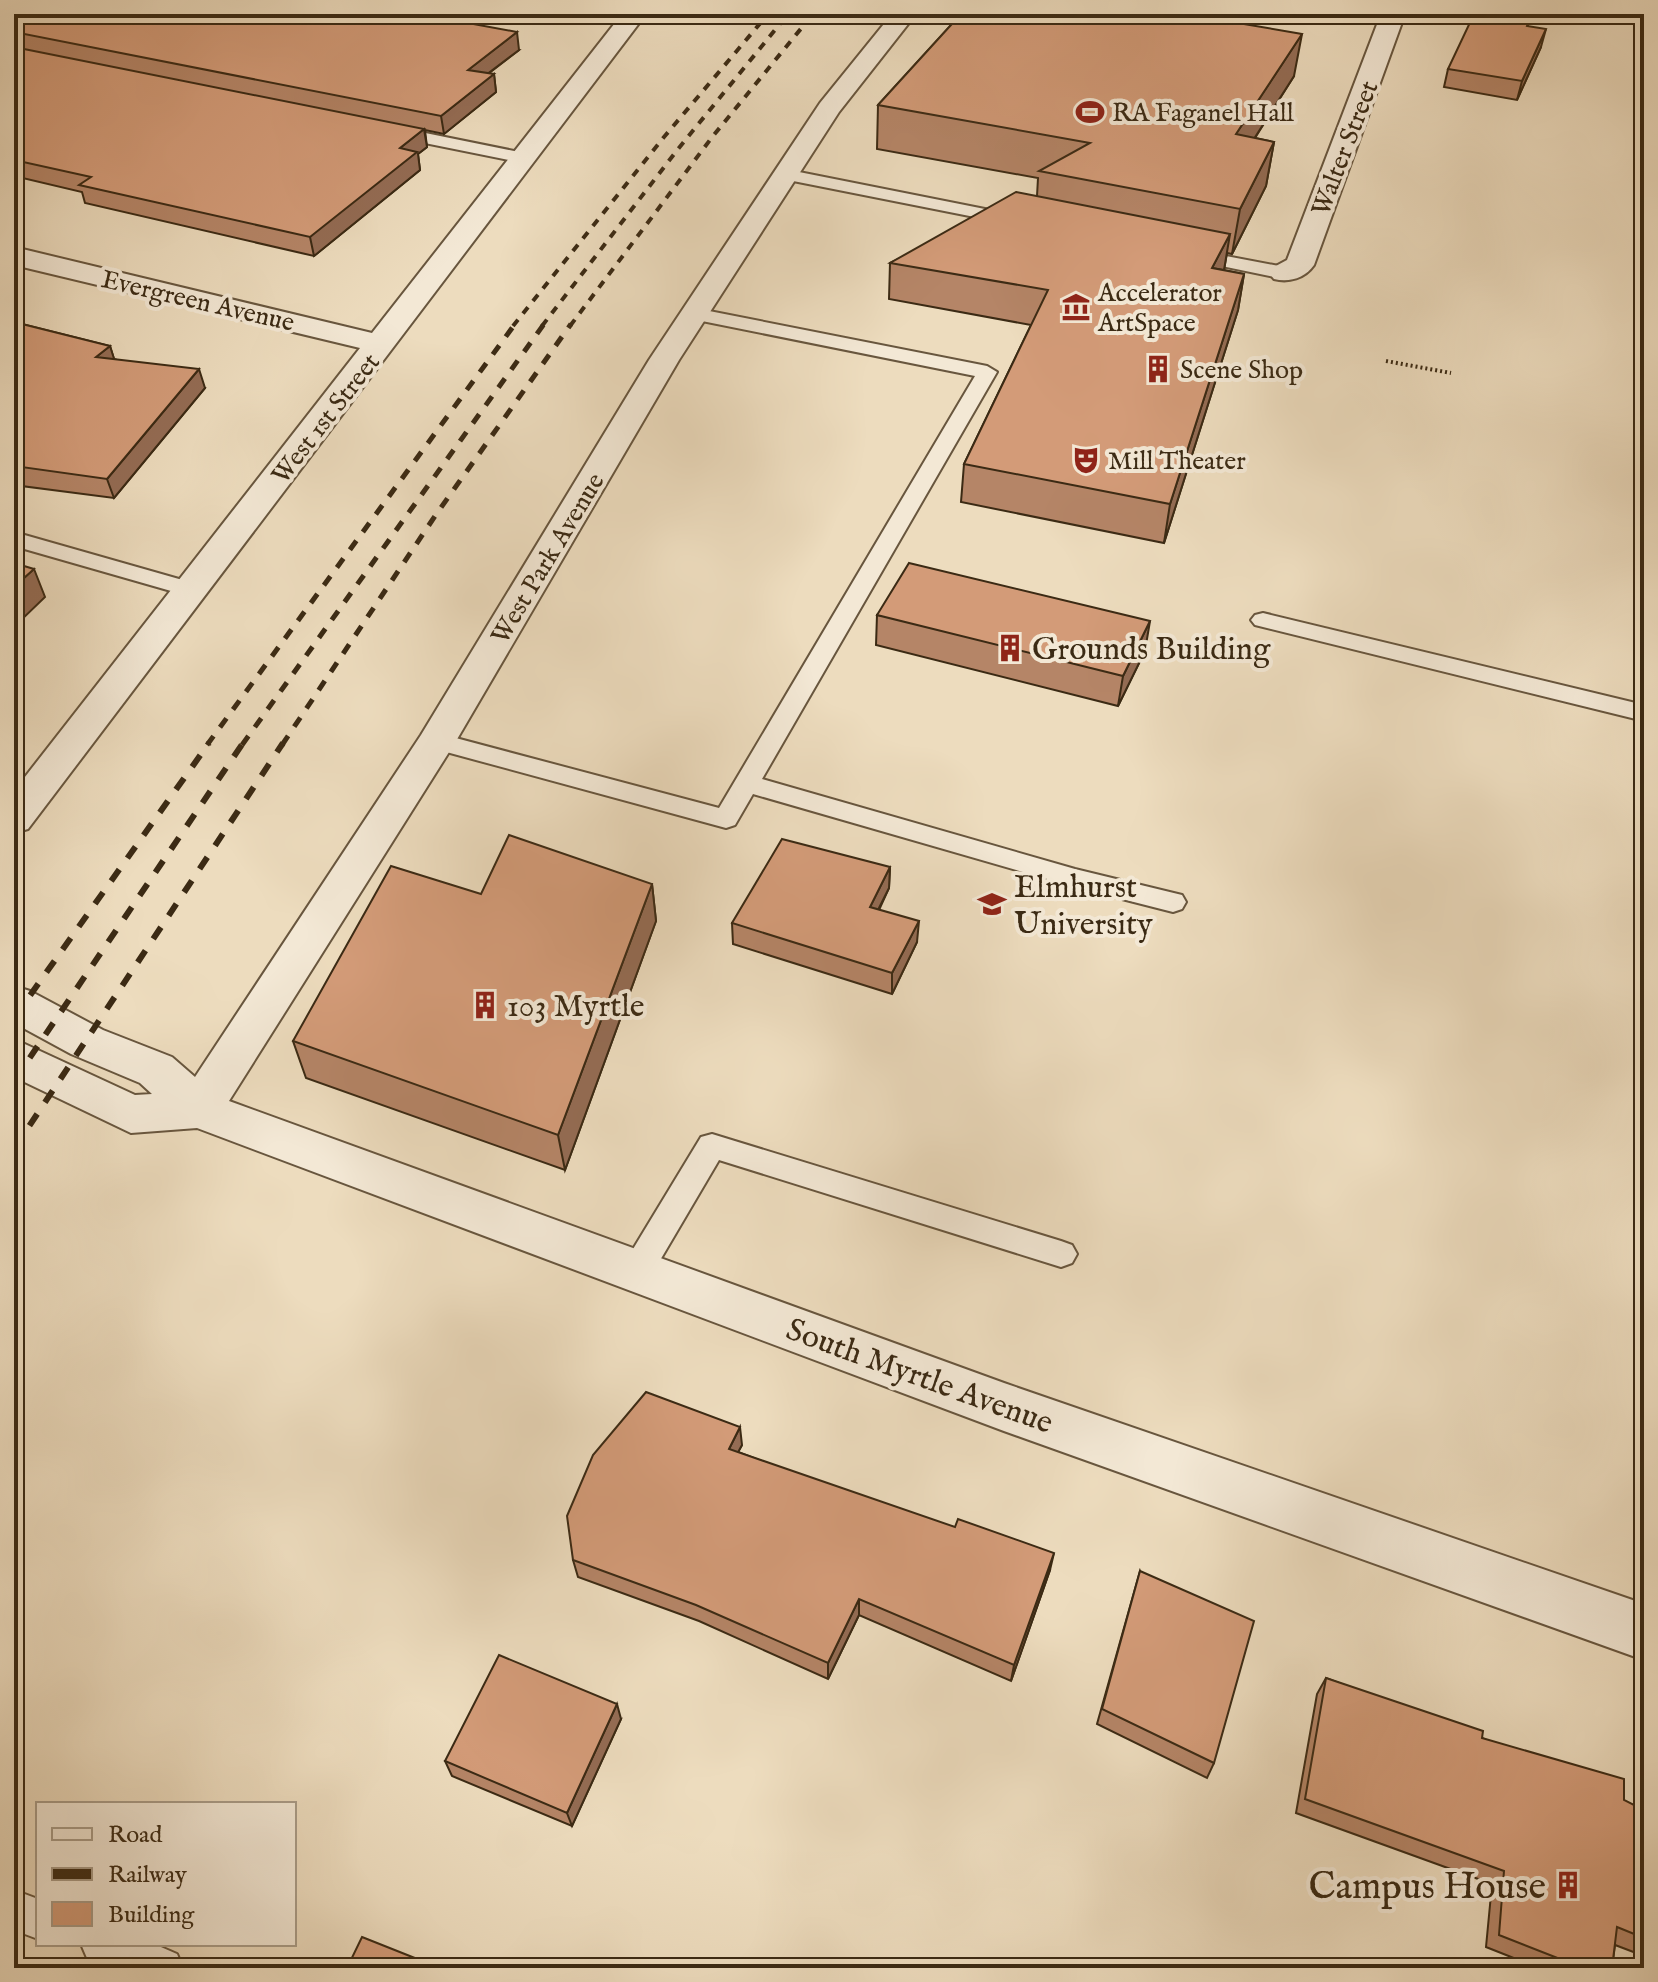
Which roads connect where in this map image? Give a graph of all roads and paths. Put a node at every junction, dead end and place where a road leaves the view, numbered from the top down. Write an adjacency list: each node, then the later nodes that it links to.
1 (634, 14): 5 (street, West 1st Street)
2 (904, 14): 6 (street, West Park Avenue)
3 (1393, 14): 10 (street, Walter Street)
4 (368, 126): 5 (lane)
5 (524, 158): 12 (street, West 1st Street)
6 (784, 174): 7 (lane); 11 (street, West Park Avenue)
7 (1034, 224)
8 (1175, 251): 10 (lane)
9 (14, 256): 12 (street, Evergreen Avenue)
10 (1284, 273)
11 (694, 314): 19 (street, West Park Avenue); 20 (lane)
12 (382, 344): 16 (street, West 1st Street)
13 (1386, 361): 14 (path)
14 (1451, 373)
15 (14, 539): 16 (lane)
16 (192, 590): 21 (street, West 1st Street)
17 (1263, 620): 18 (lane)
18 (1644, 713)
19 (437, 741): 20 (lane); 25 (street, West Park Avenue)
20 (745, 783): 22 (lane)
21 (14, 819)
22 (1173, 902)
23 (14, 1003): 25 (street, South Myrtle Avenue)
24 (14, 1057): 25 (street, South Myrtle Avenue)
25 (199, 1109): 27 (street, South Myrtle Avenue)
26 (1061, 1254): 27 (lane)
27 (638, 1269): 28 (street, South Myrtle Avenue)
28 (1644, 1632)
29 (14, 1910): 30 (lane)
30 (36, 1918)
31 (106, 1946): 32 (lane)
32 (163, 1968)

